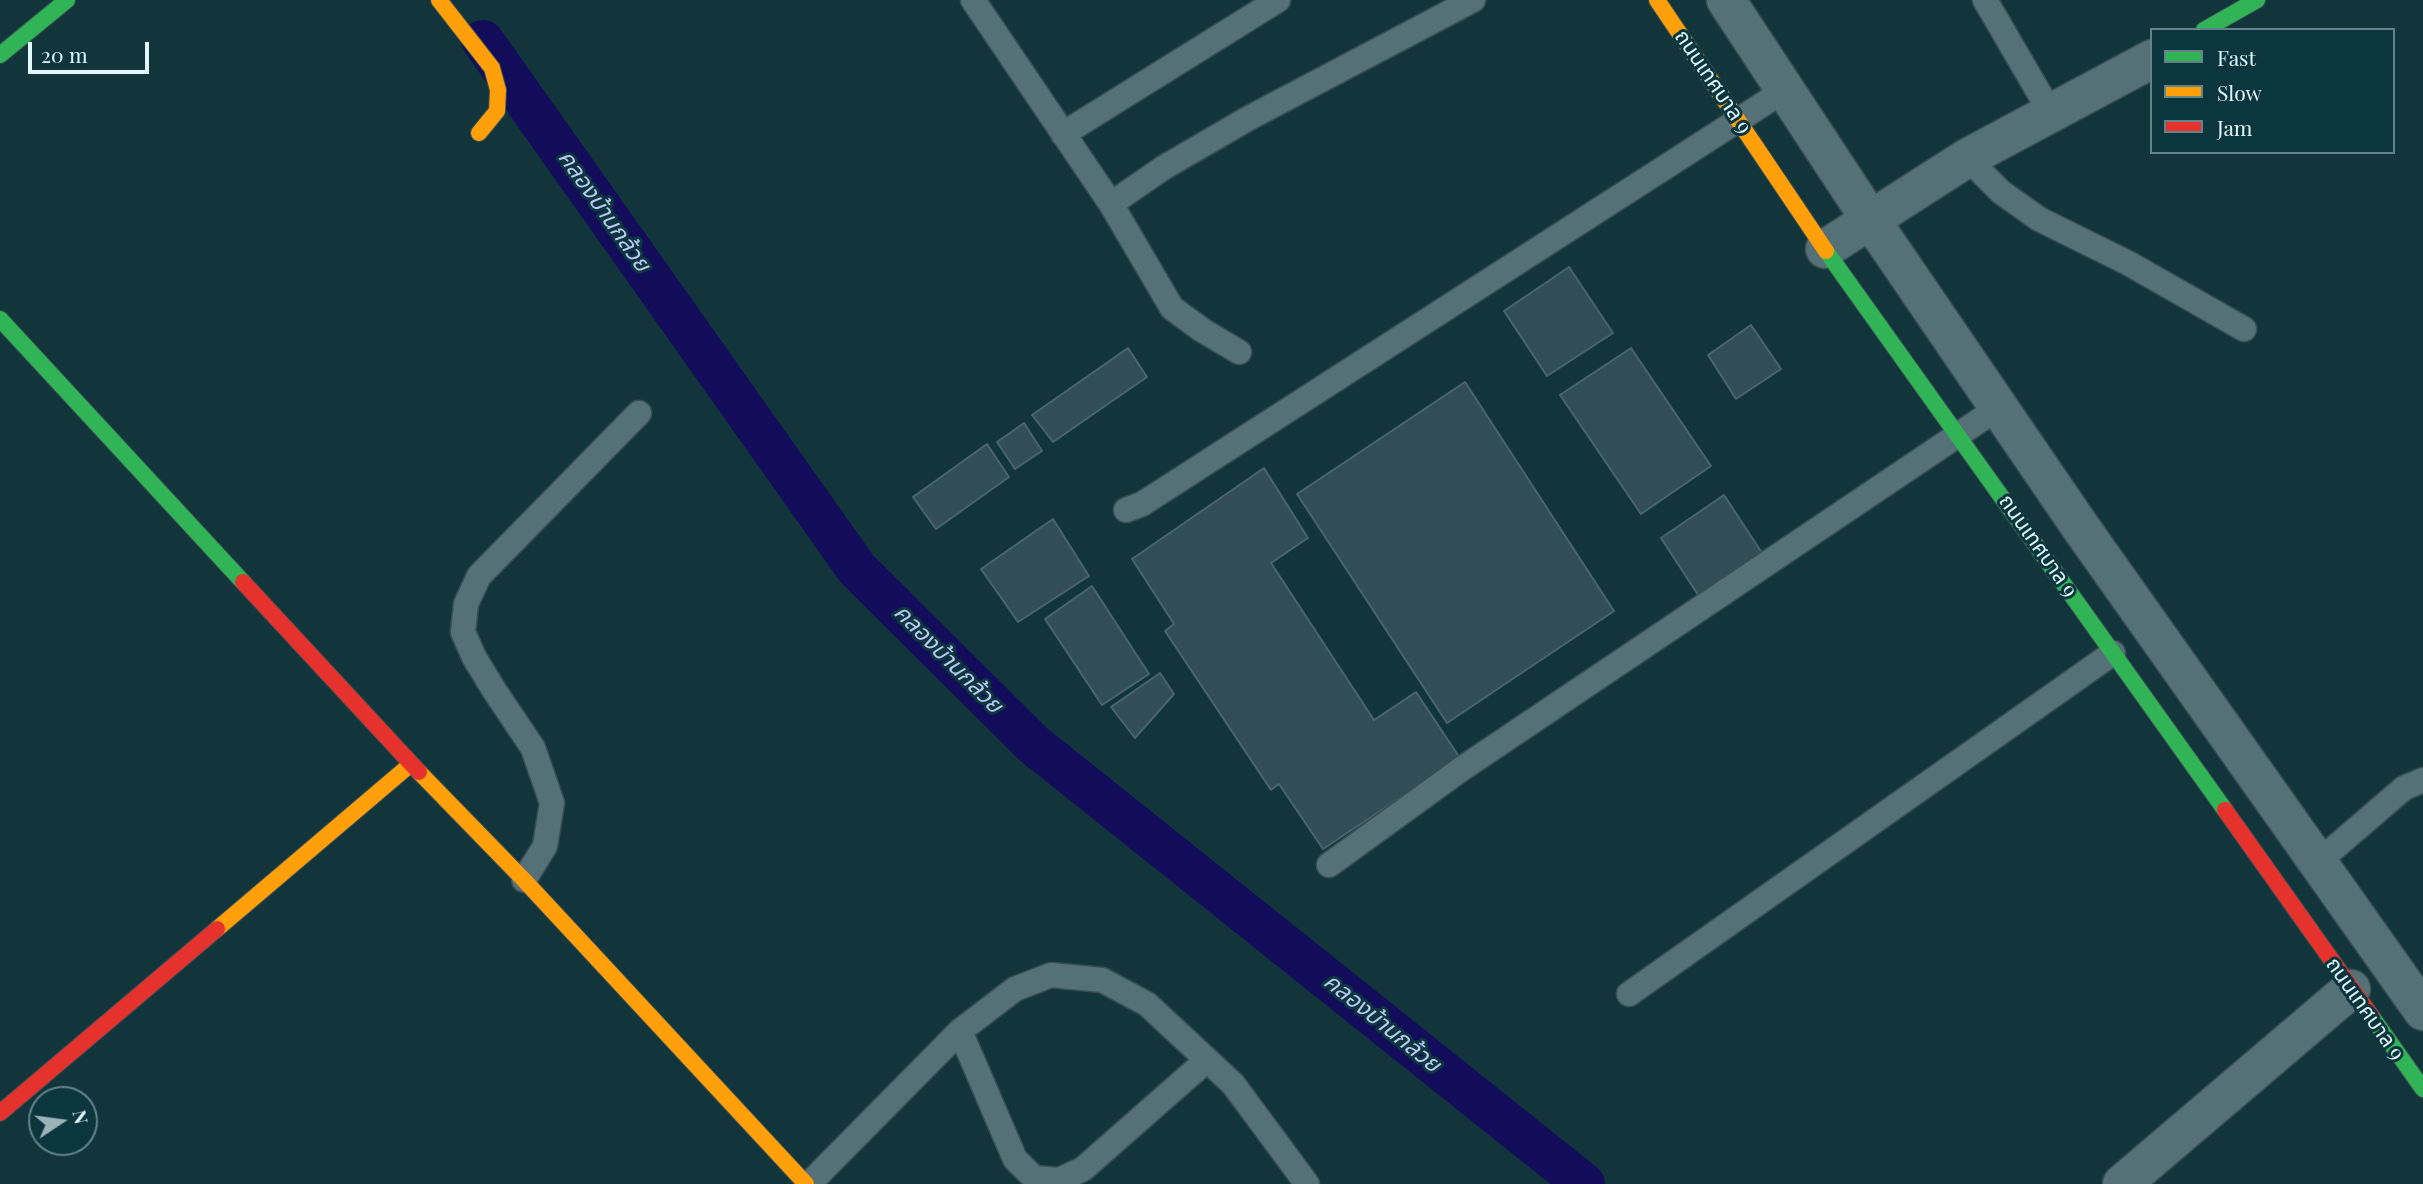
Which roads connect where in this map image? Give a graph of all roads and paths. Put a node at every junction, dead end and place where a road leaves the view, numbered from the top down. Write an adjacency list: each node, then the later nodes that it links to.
1 (66, 0): 11 (street)
2 (439, 0): 16 (street)
3 (972, 0): 17 (lane)
4 (1278, 0): 17 (lane)
5 (1473, 0): 19 (lane)
6 (1657, 0): 15 (street, ถนนเทศบาล 9)
7 (1726, 0): 13 (street)
8 (1984, 0): 14 (lane)
9 (2257, 0): 10 (street)
10 (2208, 28)
11 (0, 55)
12 (2150, 60): 14 (street)
13 (1785, 90): 15 (lane); 20 (street)
14 (2052, 115): 18 (street)
15 (1739, 120): 21 (street, ถนนเทศบาล 9); 28 (lane)
16 (479, 132)
17 (1063, 134): 19 (lane)
18 (1968, 158): 20 (street); 23 (lane)
19 (1111, 204): 24 (lane)
20 (1870, 219): 21 (street); 25 (street)
21 (1825, 249): 27 (street, ถนนเทศบาล 9)
22 (0, 319): 30 (street)
23 (2244, 329)
24 (1239, 352)
25 (1998, 408): 27 (lane); 32 (street)
26 (639, 412): 34 (lane)
27 (1959, 435): 29 (street, ถนนเทศบาล 9); 33 (lane)
28 (1126, 510)
29 (2113, 653): 35 (street, ถนนเทศบาล 9); 36 (lane)
30 (411, 764): 34 (street); 41 (street)
31 (2423, 780): 32 (lane)
32 (2318, 862): 37 (street)
33 (1329, 865)
34 (524, 880): 42 (street)
35 (2351, 989): 40 (street, ถนนเทศบาล 9); 44 (street)
36 (1629, 994)
37 (2423, 1011)
38 (960, 1031): 39 (lane); 39 (lane); 42 (lane)
39 (1207, 1060): 43 (lane)
40 (2423, 1089)
41 (0, 1113)
42 (808, 1184)
43 (1307, 1184)
44 (2122, 1184)

